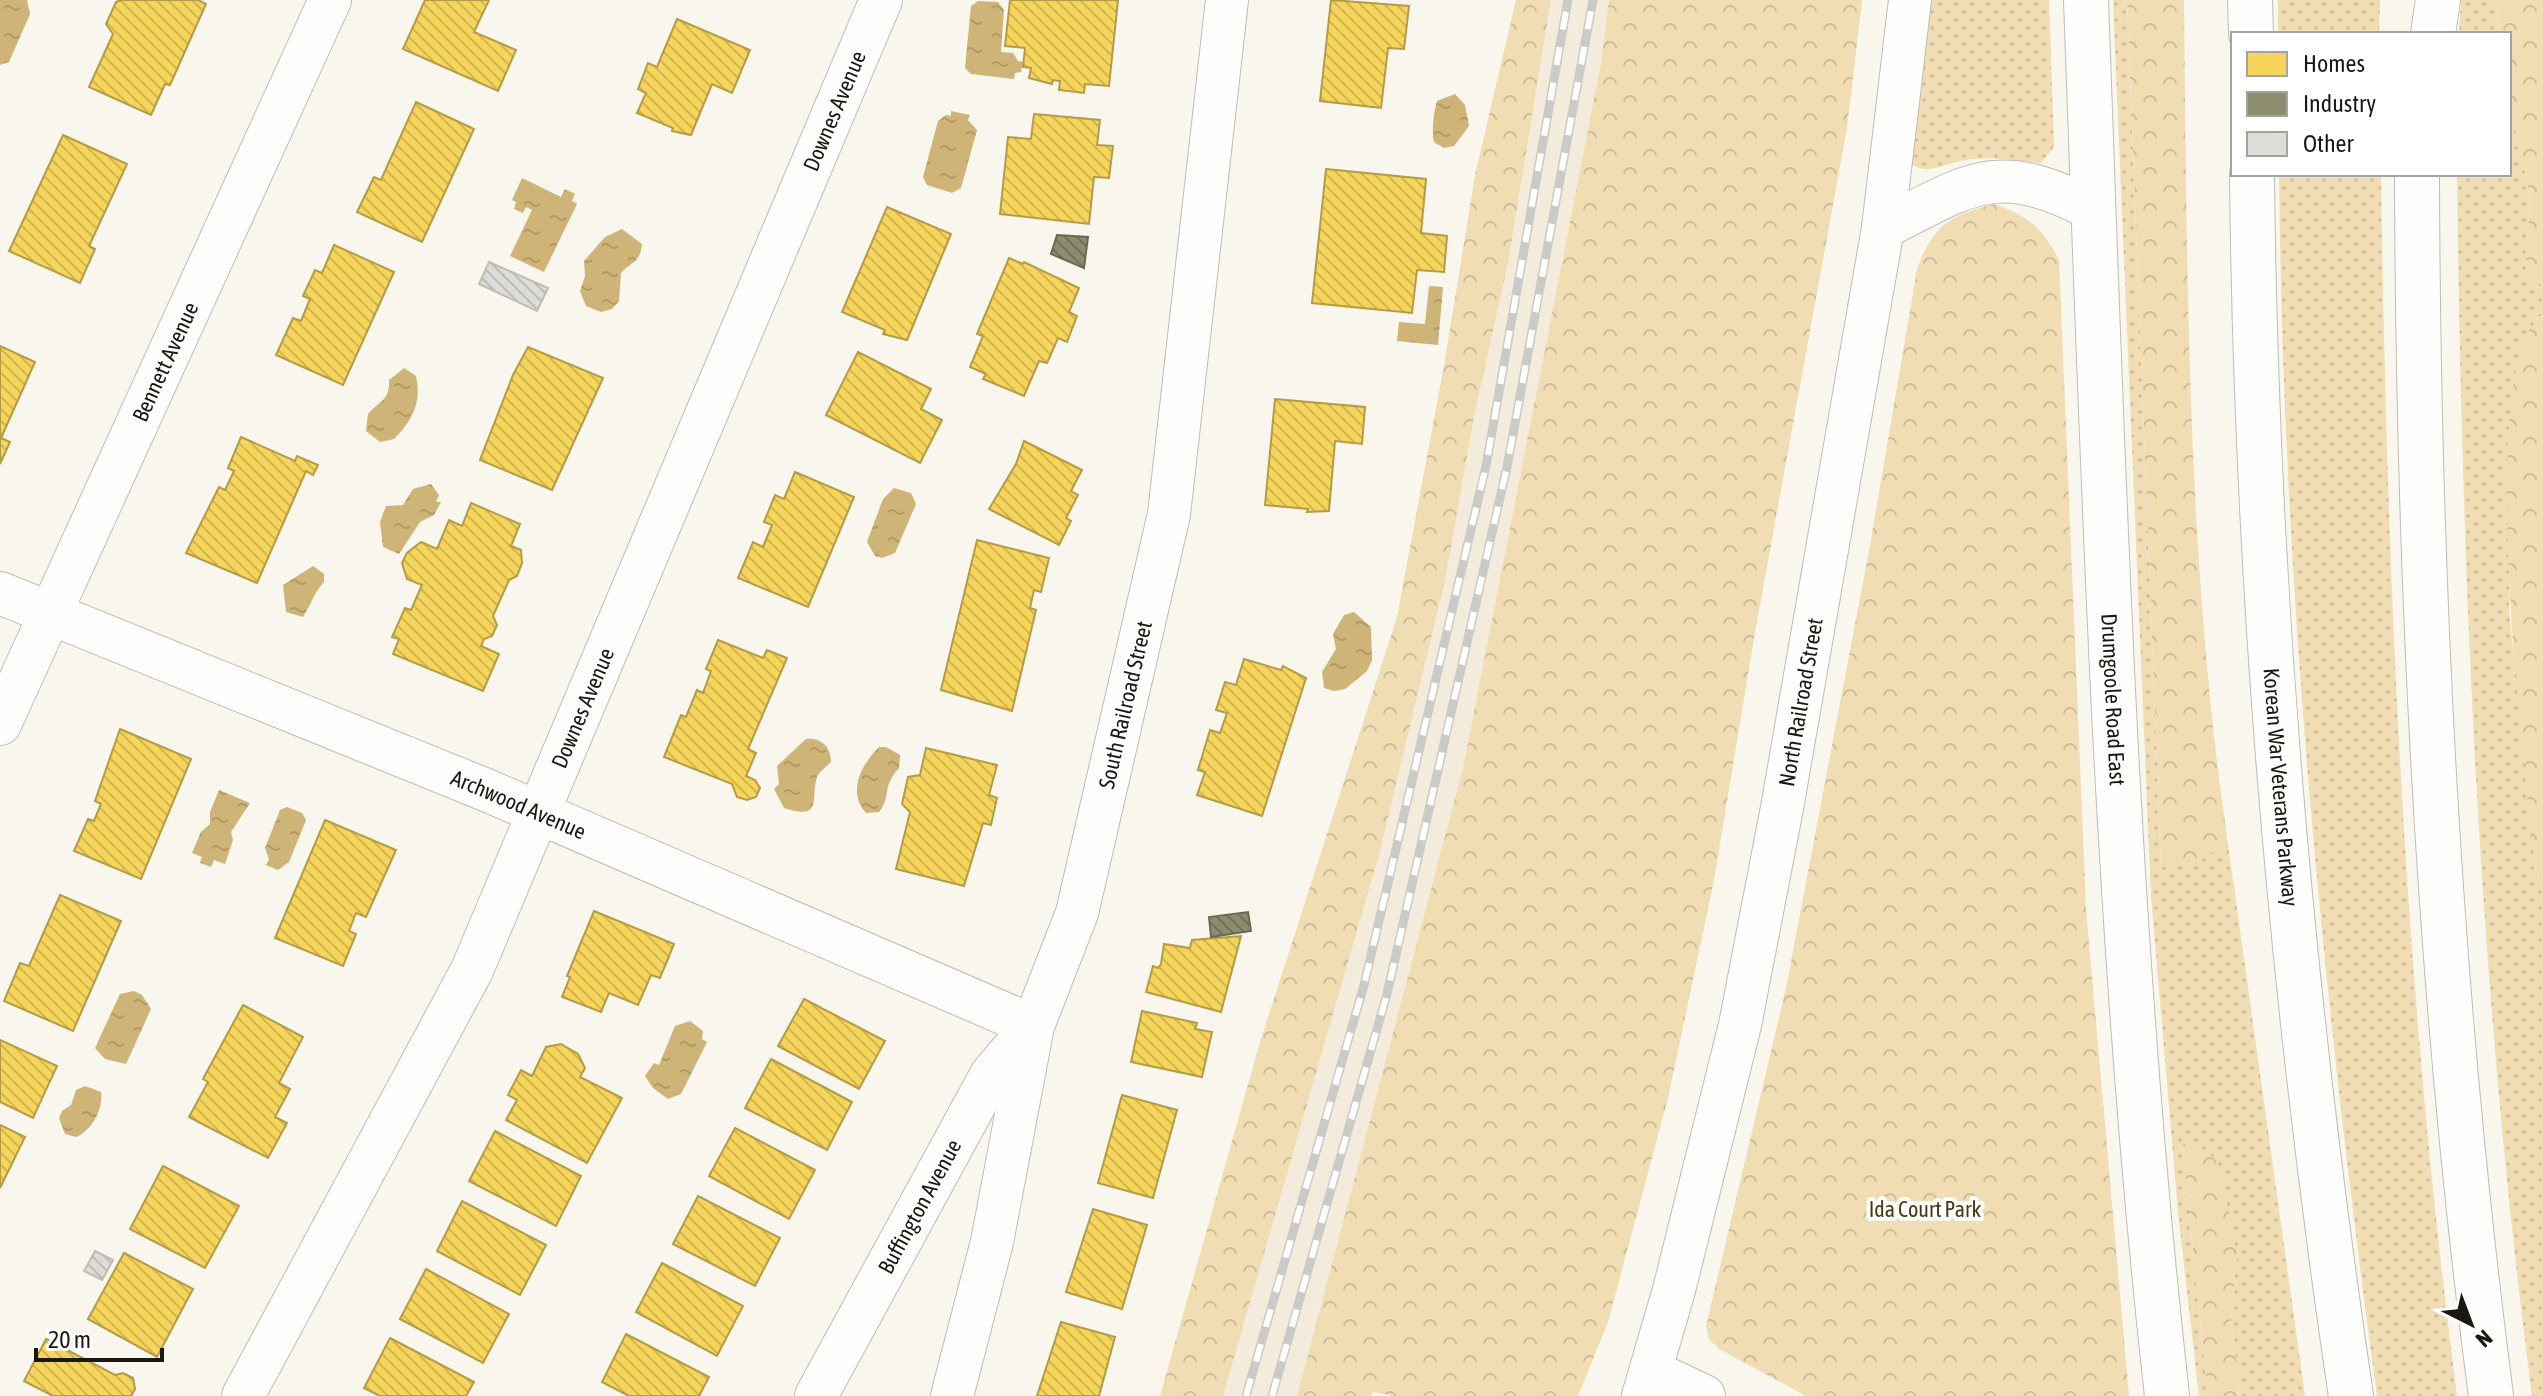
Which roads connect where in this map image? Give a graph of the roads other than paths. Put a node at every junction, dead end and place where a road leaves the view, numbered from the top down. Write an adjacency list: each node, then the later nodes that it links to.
1 (330, 0): 17 (street, Bennett Avenue)
2 (881, 0): 19 (street, Downes Avenue)
3 (1227, 0): 20 (street, South Railroad Street)
4 (1910, 0): 15 (street, North Railroad Street)
5 (2086, 0): 14 (main road, Drumgoole Road East)
6 (2250, 0): 9 (main road)
7 (2417, 0): 10 (main road)
8 (2438, 0): 11 (main road)
9 (2251, 32)
10 (2417, 32)
11 (2433, 32)
12 (2252, 176): 27 (main road, Korean War Veterans Parkway)
13 (2417, 176): 28 (main road)
14 (2094, 210): 15 (street); 26 (main road, Drumgoole Road East)
15 (1883, 228): 21 (street, North Railroad Street)
16 (0, 593): 17 (street, Archwood Avenue)
17 (51, 615): 18 (street, Bennett Avenue); 19 (street, Archwood Avenue)
18 (0, 724)
19 (537, 815): 20 (street, Archwood Avenue); 22 (street, Downes Avenue)
20 (1033, 1026): 23 (street, Buffington Avenue); 24 (street, South Railroad Street)
21 (1647, 1383): 25 (street)
22 (243, 1396)
23 (816, 1396)
24 (952, 1396)
25 (1704, 1396)
26 (2167, 1396)
27 (2351, 1396)
28 (2491, 1396)

